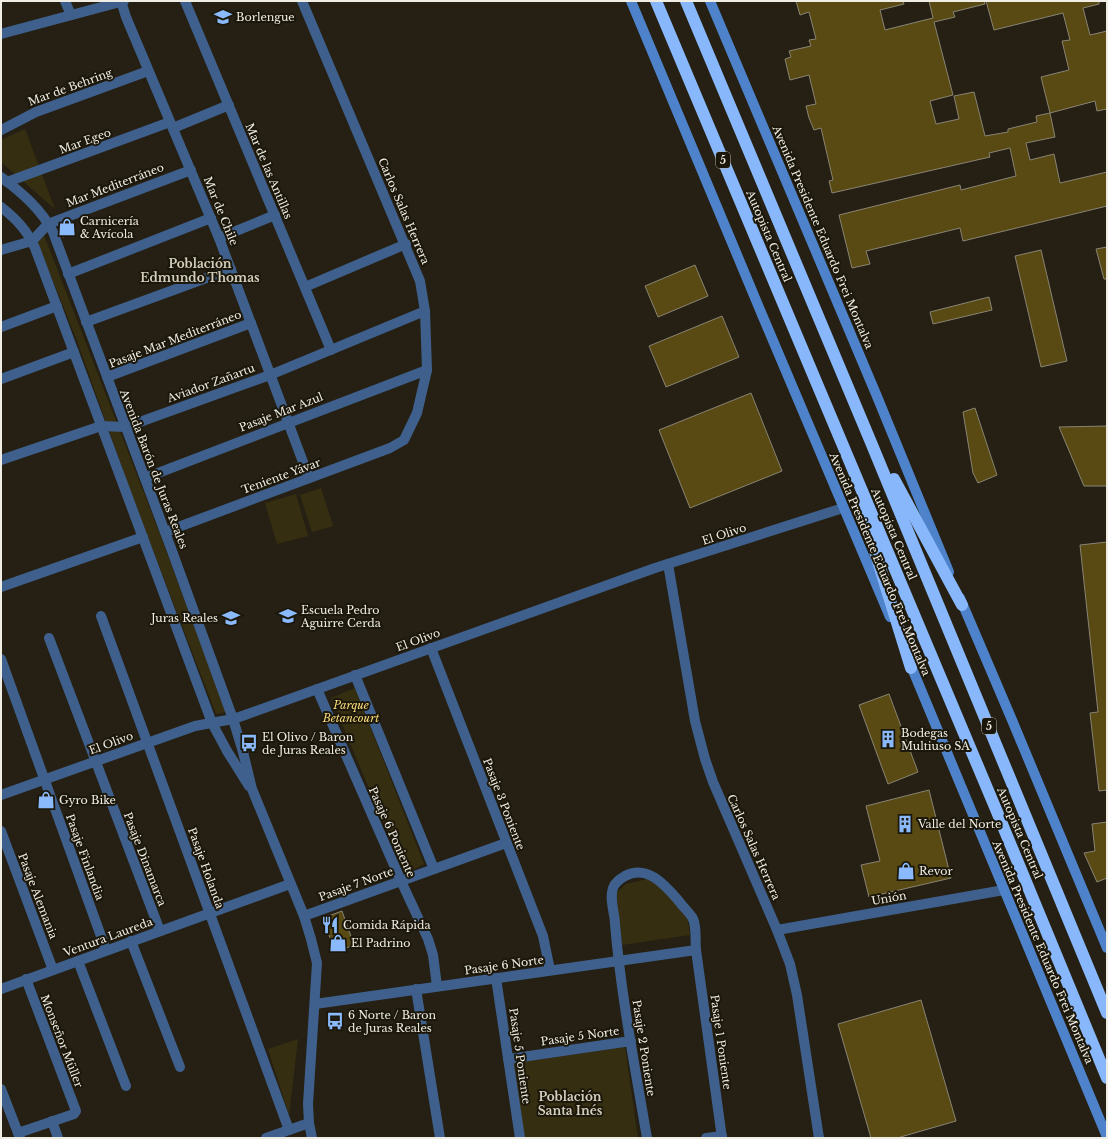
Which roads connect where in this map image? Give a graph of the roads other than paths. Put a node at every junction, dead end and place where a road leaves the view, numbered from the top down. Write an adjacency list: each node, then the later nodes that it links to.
1 (65, 1): 9 (street)
2 (123, 1): 9 (street); 11 (street, Mar de Chile)
3 (185, 1): 12 (street, Mar de las Antillas)
4 (302, 1): 23 (street, Carlos Salas Herrera)
5 (631, 1): 48 (main road, Avenida Presidente Eduardo Frei Montalva)
6 (656, 1): 44 (highway, Autopista Central / 5)
7 (686, 1): 43 (highway, Autopista Central / 5)
8 (710, 1): 53 (main road, Avenida Presidente Eduardo Frei Montalva)
9 (71, 15): 10 (street)
10 (1, 34)
11 (148, 71): 13 (street, Mar de Chile); 14 (street, Mar de Behring)
12 (229, 105): 13 (street, Mar Egeo); 18 (street, Mar de las Antillas)
13 (172, 125): 15 (street, Mar de Chile); 16 (street, Mar Egeo)
14 (1, 130)
15 (191, 170): 19 (street, Mar de Chile); 20 (street, Mar Mediterráneo)
16 (4, 180): 20 (street, Avenida Barón de Juras Reales)
17 (1, 207): 22 (street, Avenida Barón de Juras Reales)
18 (275, 215): 21 (street); 27 (street, Mar de las Antillas)
19 (211, 218): 21 (street, Mar de Chile); 26 (street)
20 (48, 224): 22 (street); 26 (street, Avenida Barón de Juras Reales)
21 (219, 238): 25 (street, Mar de Chile)
22 (32, 241): 24 (street); 28 (street, Avenida Barón de Juras Reales)
23 (406, 244): 27 (street); 29 (street, Carlos Salas Herrera)
24 (1, 250)
25 (231, 269): 30 (street); 31 (street, Mar de Chile)
26 (68, 274): 30 (street, Avenida Barón de Juras Reales)
27 (305, 288): 33 (street, Mar de las Antillas)
28 (57, 306): 32 (street); 34 (street, Avenida Barón de Juras Reales)
29 (425, 311): 33 (street, Aviador Zañartu); 35 (street, Carlos Salas Herrera)
30 (86, 322): 37 (street, Avenida Barón de Juras Reales)
31 (251, 323): 36 (street, Mar de Chile); 37 (street, Pasaje Mar Mediterráneo)
32 (1, 327)
33 (331, 350): 36 (street, Aviador Zañartu)
34 (74, 352): 38 (street); 40 (street, Avenida Barón de Juras Reales)
35 (427, 370): 39 (street, Pasaje Mar Azul); 42 (street, Carlos Salas Herrera)
36 (270, 375): 39 (street, Mar de Chile); 41 (street, Aviador Zañartu)
37 (107, 378): 41 (street, Avenida Barón de Juras Reales)
38 (1, 379)
39 (288, 422): 46 (street, Pasaje Mar Azul); 47 (street, Mar de Chile)
40 (101, 426): 41 (street, Aviador Zañartu); 45 (street, Aviador Zañartu); 50 (street, Avenida Barón de Juras Reales)
41 (126, 427): 46 (street, Avenida Barón de Juras Reales)
42 (404, 440): 47 (street, Teniente Yávar)
43 (870, 440): 53 (highway); 92 (highway, Autopista Central / 5)
44 (844, 446): 58 (highway); 96 (highway, Autopista Central / 5)
45 (1, 460)
46 (145, 478): 49 (street, Avenida Barón de Juras Reales)
47 (309, 478): 49 (street, Teniente Yávar)
48 (843, 508): 51 (street, El Olivo); 58 (main road, Avenida Presidente Eduardo Frei Montalva)
49 (165, 532): 61 (street, Avenida Barón de Juras Reales)
50 (143, 538): 52 (street); 62 (street, Avenida Barón de Juras Reales)
51 (668, 564): 56 (street, El Olivo); 76 (street, Carlos Salas Herrera)
52 (1, 587)
53 (962, 605): 79 (main road, Avenida Presidente Eduardo Frei Montalva)
54 (101, 616): 63 (street, Pasaje Holanda)
55 (49, 638): 64 (street, Pasaje Dinamarca)
56 (430, 648): 59 (street, El Olivo); 69 (street, Pasaje 3 Poniente)
57 (1, 660): 65 (street, Pasaje Finlandia)
58 (911, 668): 73 (main road, Avenida Presidente Eduardo Frei Montalva)
59 (355, 675): 60 (street, El Olivo); 70 (street)
60 (317, 689): 61 (street, El Olivo); 71 (street, Pasaje 6 Poniente)
61 (232, 719): 62 (street, El Olivo); 66 (street, Avenida Barón de Juras Reales)
62 (212, 723): 63 (street, El Olivo); 66 (street, Avenida Barón de Juras Reales)
63 (148, 743): 64 (street, El Olivo); 74 (street, Pasaje Holanda)
64 (96, 761): 65 (street, El Olivo); 77 (street, Pasaje Dinamarca)
65 (44, 780): 67 (street, El Olivo); 80 (street, Pasaje Finlandia)
66 (252, 789): 72 (street, Avenida Barón de Juras Reales)
67 (1, 795)
68 (1, 831): 84 (street, Pasaje Alemania)
69 (506, 843): 70 (street, Pasaje 7 Norte); 85 (street, Pasaje 3 Poniente)
70 (434, 869): 71 (street, Pasaje 7 Norte)
71 (401, 881): 75 (street, Pasaje 7 Norte); 88 (street, Pasaje 6 Poniente)
72 (290, 884): 74 (street, Ventura Laureda); 75 (street, Avenida Barón de Juras Reales)
73 (1004, 890): 76 (street, Unión); 104 (main road, Avenida Presidente Eduardo Frei Montalva)
74 (210, 913): 77 (street, Ventura Laureda); 101 (street, Pasaje Holanda)
75 (304, 916): 91 (street, Avenida Barón de Juras Reales)
76 (777, 930): 112 (street, Carlos Salas Herrera)
77 (160, 931): 78 (street, Ventura Laureda)
78 (131, 941): 80 (street, Ventura Laureda); 95 (street)
79 (1107, 948)
80 (106, 950): 82 (street, Ventura Laureda)
81 (696, 950): 83 (street, Pasaje 6 Norte); 83 (street, Pasaje 1 Poniente); 103 (street, Pasaje 1 Poniente)
82 (78, 961): 84 (street, Ventura Laureda); 97 (street)
83 (618, 961): 85 (street, Pasaje 6 Norte); 93 (street, Pasaje 2 Poniente)
84 (53, 970): 87 (street, Ventura Laureda)
85 (550, 970): 86 (street, Pasaje 6 Norte)
86 (496, 978): 88 (street, Pasaje 6 Norte); 94 (street, Pasaje 5 Poniente)
87 (26, 980): 89 (street, Ventura Laureda); 99 (street, Monseñor Müller)
88 (437, 986): 90 (street, Pasaje 6 Norte)
89 (1, 989)
90 (416, 989): 91 (street, Pasaje 6 Norte); 108 (street)
91 (315, 1004): 100 (street, Avenida Barón de Juras Reales)
92 (1107, 1013)
93 (631, 1041): 94 (street, Pasaje 5 Norte); 110 (street, Pasaje 2 Poniente)
94 (508, 1059): 109 (street, Pasaje 5 Poniente)
95 (180, 1067)
96 (1107, 1078)
97 (126, 1086)
98 (1, 1089): 102 (street)
99 (52, 1121): 102 (street); 105 (street)
100 (309, 1123): 101 (street); 107 (street, Avenida Barón de Juras Reales)
101 (289, 1130): 106 (street)
102 (19, 1135)
103 (722, 1137): 111 (street)
104 (1107, 1137)
105 (58, 1138)
106 (266, 1138)
107 (312, 1138)
108 (440, 1138)
109 (520, 1138)
110 (646, 1138)
111 (706, 1138)
112 (819, 1138)

